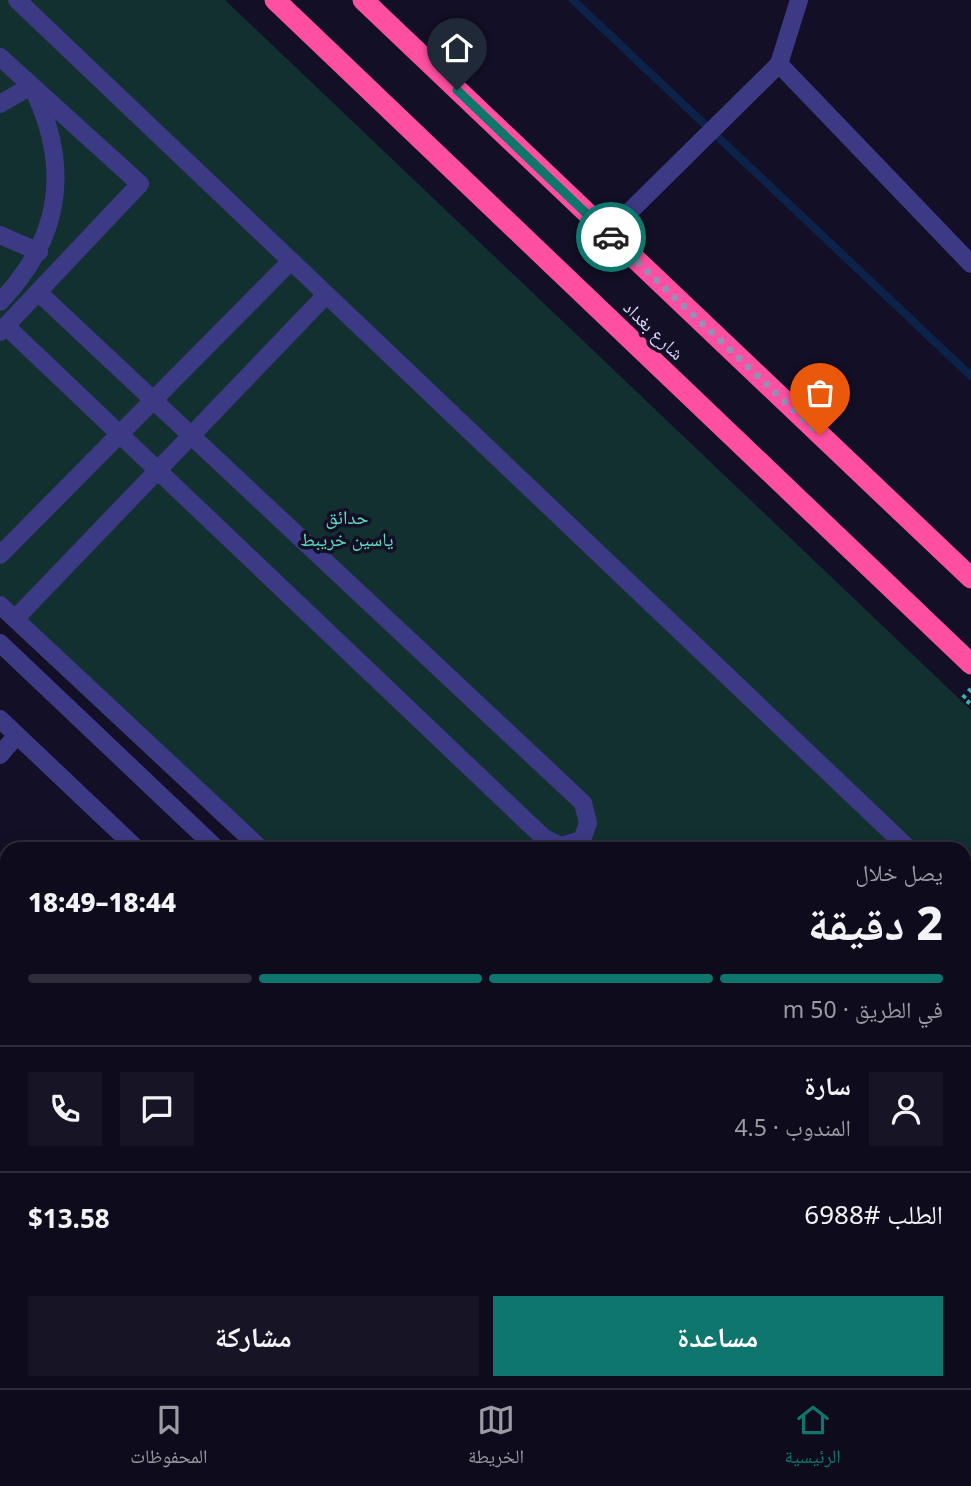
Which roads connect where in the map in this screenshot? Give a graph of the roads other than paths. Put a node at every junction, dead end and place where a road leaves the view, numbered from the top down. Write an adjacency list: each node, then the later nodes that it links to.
1 (17, 0): 13 (street)
2 (275, 0): 29 (highway, شارع بغداد)
3 (363, 0): 10 (highway, شارع بغداد)
4 (799, 0): 7 (street)
5 (0, 48): 8 (street)
6 (0, 57): 8 (street)
7 (779, 64): 10 (street); 14 (street)
8 (31, 86): 9 (street); 12 (street); 15 (street)
9 (0, 104)
10 (607, 233): 24 (highway, شارع بغداد)
11 (0, 235): 12 (street)
12 (39, 252): 17 (street)
13 (291, 261): 16 (street); 19 (street)
14 (971, 264)
15 (38, 292): 18 (street); 19 (street)
16 (326, 295): 21 (street); 38 (street)
17 (0, 302)
18 (3, 329): 20 (street)
19 (153, 400): 20 (street); 21 (street)
20 (120, 435): 22 (street); 23 (street)
21 (191, 435): 22 (street); 37 (street)
22 (157, 471): 27 (street); 36 (street)
23 (0, 555)
24 (963, 561): 25 (highway, شارع بغداد)
25 (971, 578)
26 (0, 605): 27 (street)
27 (15, 619): 35 (street)
28 (0, 643): 34 (street)
29 (971, 664)
30 (0, 719): 31 (street)
31 (17, 736): 32 (street); 33 (street)
32 (0, 755)
33 (130, 842)
34 (210, 842)
35 (254, 842)
36 (552, 842)
37 (575, 842)
38 (902, 842)

